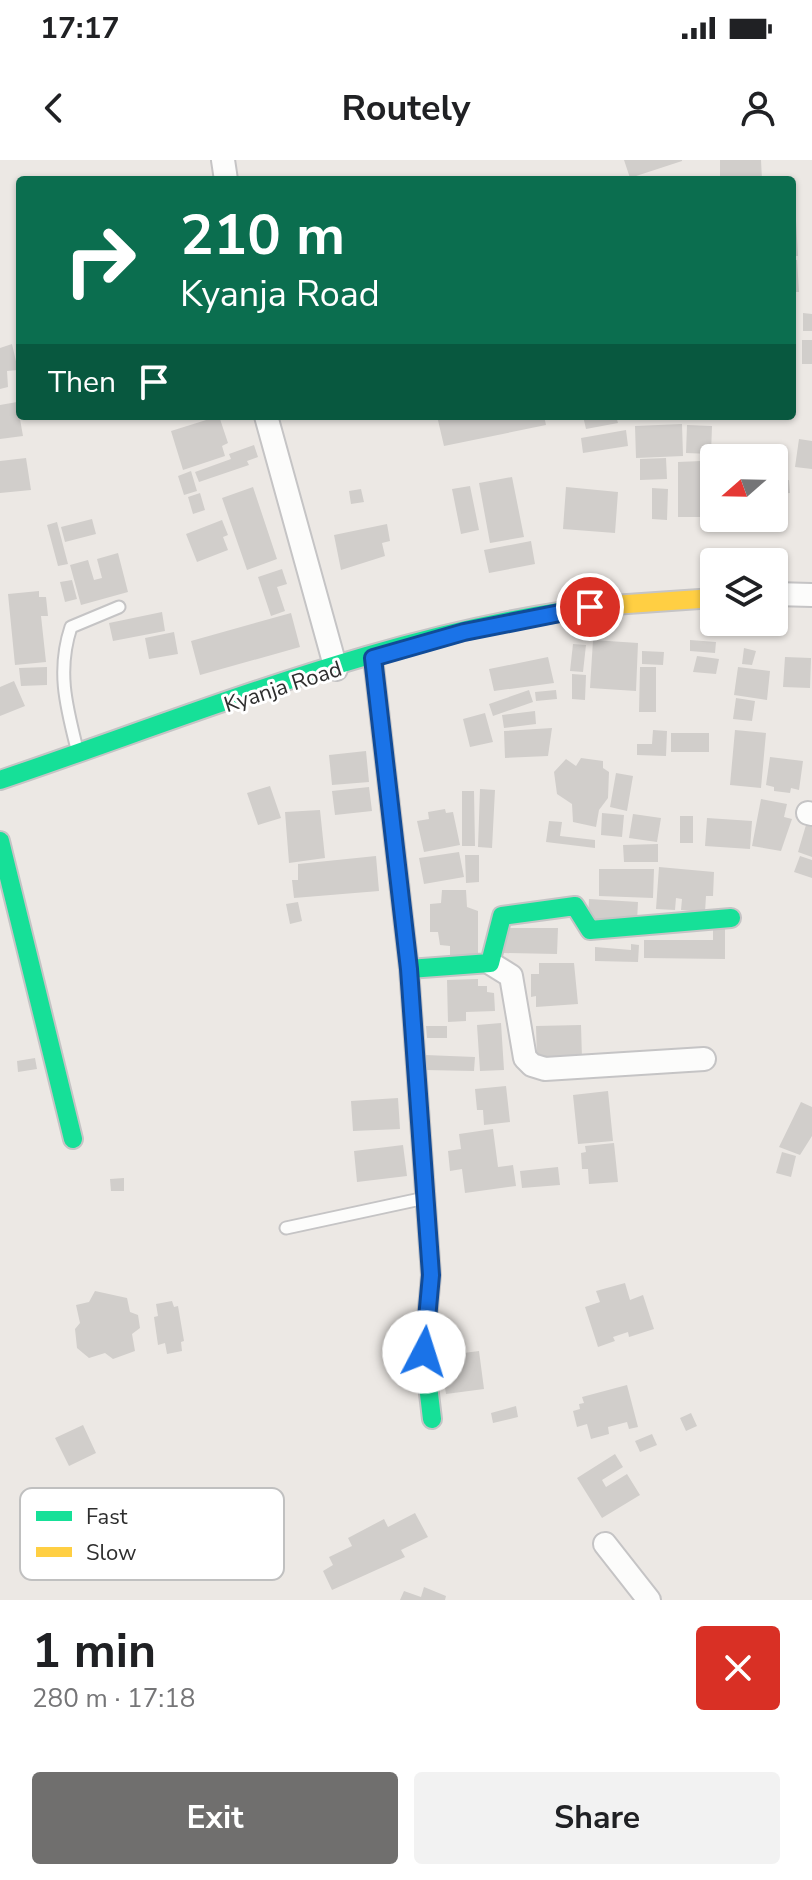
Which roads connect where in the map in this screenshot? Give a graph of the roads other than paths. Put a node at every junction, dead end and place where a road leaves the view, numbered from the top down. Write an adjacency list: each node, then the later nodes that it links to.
1 (267, 420): 7 (street)
2 (788, 594): 3 (street)
3 (812, 595)
4 (700, 599): 6 (street, Kyanja Road)
5 (119, 607): 8 (lane)
6 (373, 658): 7 (street, Kyanja Road); 13 (street)
7 (336, 669): 8 (street, Kyanja Road)
8 (78, 754): 9 (street, Kyanja Road)
9 (0, 780)
10 (0, 841): 15 (street)
11 (731, 918): 12 (street)
12 (490, 963): 13 (street); 14 (street)
13 (409, 969): 16 (street)
14 (704, 1059)
15 (73, 1139)
16 (426, 1198): 17 (lane); 18 (street)
17 (286, 1228)
18 (432, 1419)
19 (605, 1544): 20 (street)
20 (649, 1600)

